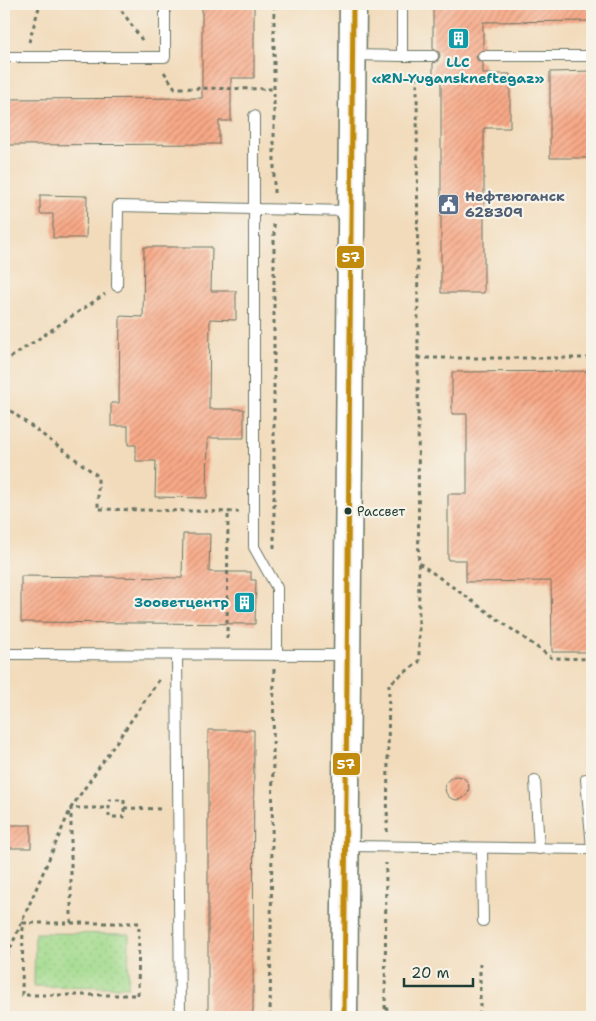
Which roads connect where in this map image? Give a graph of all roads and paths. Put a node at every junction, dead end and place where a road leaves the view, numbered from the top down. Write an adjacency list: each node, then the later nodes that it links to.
1 (40, 4): 14 (path)
2 (117, 4): 15 (path)
3 (165, 4): 15 (lane)
4 (274, 4): 16 (path)
5 (353, 4): 7 (main road)
6 (402, 4): 8 (lane)
7 (353, 55): 8 (lane); 20 (main road)
8 (402, 56): 9 (lane)
9 (417, 56): 10 (lane); 22 (path)
10 (433, 56)
11 (483, 56): 12 (lane)
12 (592, 56)
13 (4, 57): 14 (lane)
14 (25, 57): 15 (lane)
15 (154, 57): 16 (path)
16 (274, 89): 19 (path)
17 (254, 116): 18 (lane)
18 (254, 209): 19 (lane); 21 (lane); 27 (lane)
19 (274, 209): 20 (lane); 28 (path)
20 (352, 211): 35 (main road)
21 (118, 286): 24 (path)
22 (418, 358): 23 (path); 29 (path)
23 (592, 358)
24 (4, 362)
25 (4, 406): 26 (path)
26 (228, 512): 27 (path); 33 (path)
27 (255, 512): 28 (path); 30 (lane)
28 (274, 512): 30 (path)
29 (419, 563): 36 (path); 44 (path)
30 (274, 582): 34 (lane)
31 (4, 654): 32 (lane)
32 (177, 655): 33 (lane); 39 (path); 42 (lane)
33 (227, 655): 34 (lane)
34 (276, 655): 35 (lane); 56 (path)
35 (347, 655): 43 (main road)
36 (592, 659)
37 (586, 779): 47 (lane)
38 (535, 780): 46 (lane)
39 (71, 808): 40 (path); 49 (path); 50 (path)
40 (109, 808): 41 (path); 41 (path)
41 (124, 808): 42 (path)
42 (178, 809): 55 (lane)
43 (346, 846): 44 (lane); 57 (main road)
44 (386, 847): 45 (lane); 53 (path)
45 (482, 848): 46 (lane); 48 (lane)
46 (539, 848): 47 (lane)
47 (592, 848)
48 (483, 921)
49 (23, 923): 50 (path); 50 (path); 51 (path)
50 (71, 923)
51 (4, 963)
52 (480, 964): 54 (path)
53 (385, 1006): 58 (path); 59 (path)
54 (479, 1016): 60 (path)
55 (180, 1017)
56 (270, 1017)
57 (344, 1017)
58 (385, 1017)
59 (396, 1017)
60 (592, 1017)

